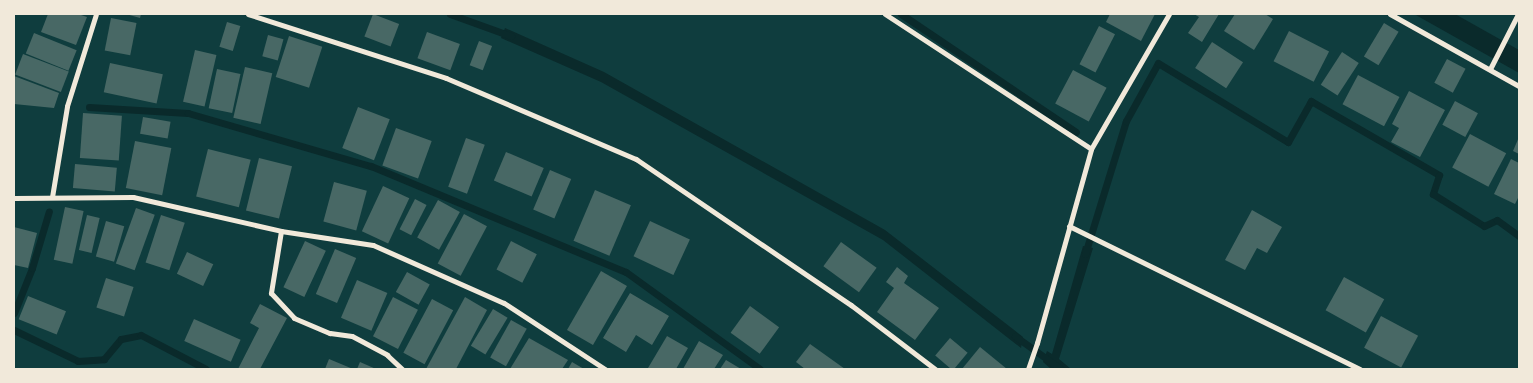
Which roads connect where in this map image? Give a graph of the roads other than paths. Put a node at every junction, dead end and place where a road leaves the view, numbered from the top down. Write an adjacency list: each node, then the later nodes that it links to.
1 (96, 14): 10 (street)
2 (248, 14): 16 (street)
3 (885, 14): 9 (street)
4 (1169, 14): 9 (street)
5 (1390, 14): 7 (street)
6 (1518, 14): 7 (street)
7 (1490, 69): 8 (street)
8 (1519, 86)
9 (1091, 149): 12 (street)
10 (52, 197): 11 (street); 13 (street)
11 (14, 198)
12 (1069, 226): 17 (street); 18 (street)
13 (281, 231): 14 (street); 15 (street)
14 (402, 369)
15 (605, 369)
16 (935, 369)
17 (1028, 369)
18 (1360, 369)

